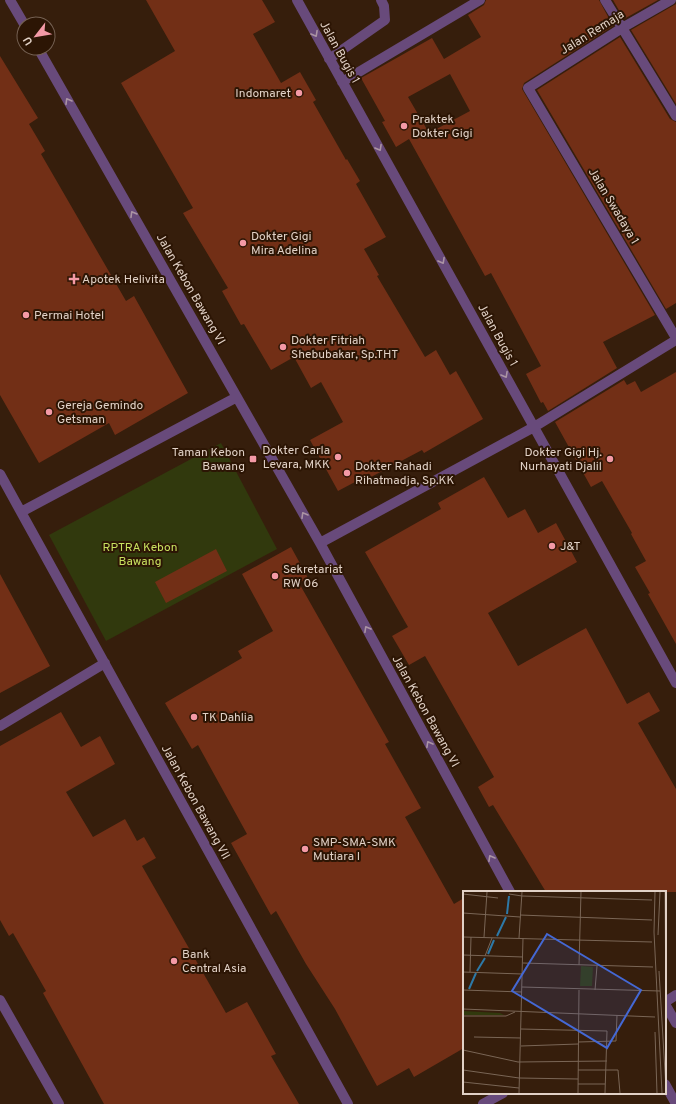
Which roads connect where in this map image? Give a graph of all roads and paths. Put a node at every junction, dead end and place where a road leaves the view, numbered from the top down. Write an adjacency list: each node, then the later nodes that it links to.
1 (10, 0): 7 (street)
2 (296, 0): 10 (street, Jalan Bugis 1, one-way to 10)
3 (380, 0): 10 (street)
4 (480, 0): 11 (street)
5 (605, 0): 8 (street)
6 (671, 0): 8 (street, Jalan Remaja)
7 (19, 16)
8 (622, 28): 12 (street, Jalan Remaja); 13 (street)
9 (43, 56): 15 (street, Jalan Kebon Bawang VI, one-way to 9)
10 (329, 59): 11 (street, Jalan Bugis 1)
11 (342, 82): 16 (street, Jalan Bugis 1, one-way to 16)
12 (528, 88): 14 (street, Jalan Swadaya 1)
13 (676, 116)
14 (676, 339): 16 (street)
15 (237, 397): 18 (street); 19 (street, Jalan Kebon Bawang VI, one-way to 15)
16 (534, 426): 19 (street); 21 (street, Jalan Bugis 1)
17 (0, 474): 18 (street, Jalan Kebon Bawang VII)
18 (21, 512): 20 (street, Jalan Kebon Bawang VII)
19 (320, 542): 23 (street, Jalan Kebon Bawang VI, one-way to 19)
20 (105, 663): 22 (street); 32 (street, Jalan Kebon Bawang VII)
21 (676, 684)
22 (0, 726)
23 (509, 891)
24 (676, 995): 26 (street)
25 (0, 1000): 31 (street)
26 (666, 1002)
27 (666, 1005): 28 (street)
28 (676, 1023)
29 (666, 1086): 34 (street)
30 (501, 1094): 33 (street)
31 (59, 1104)
32 (348, 1104)
33 (483, 1104)
34 (676, 1104)

